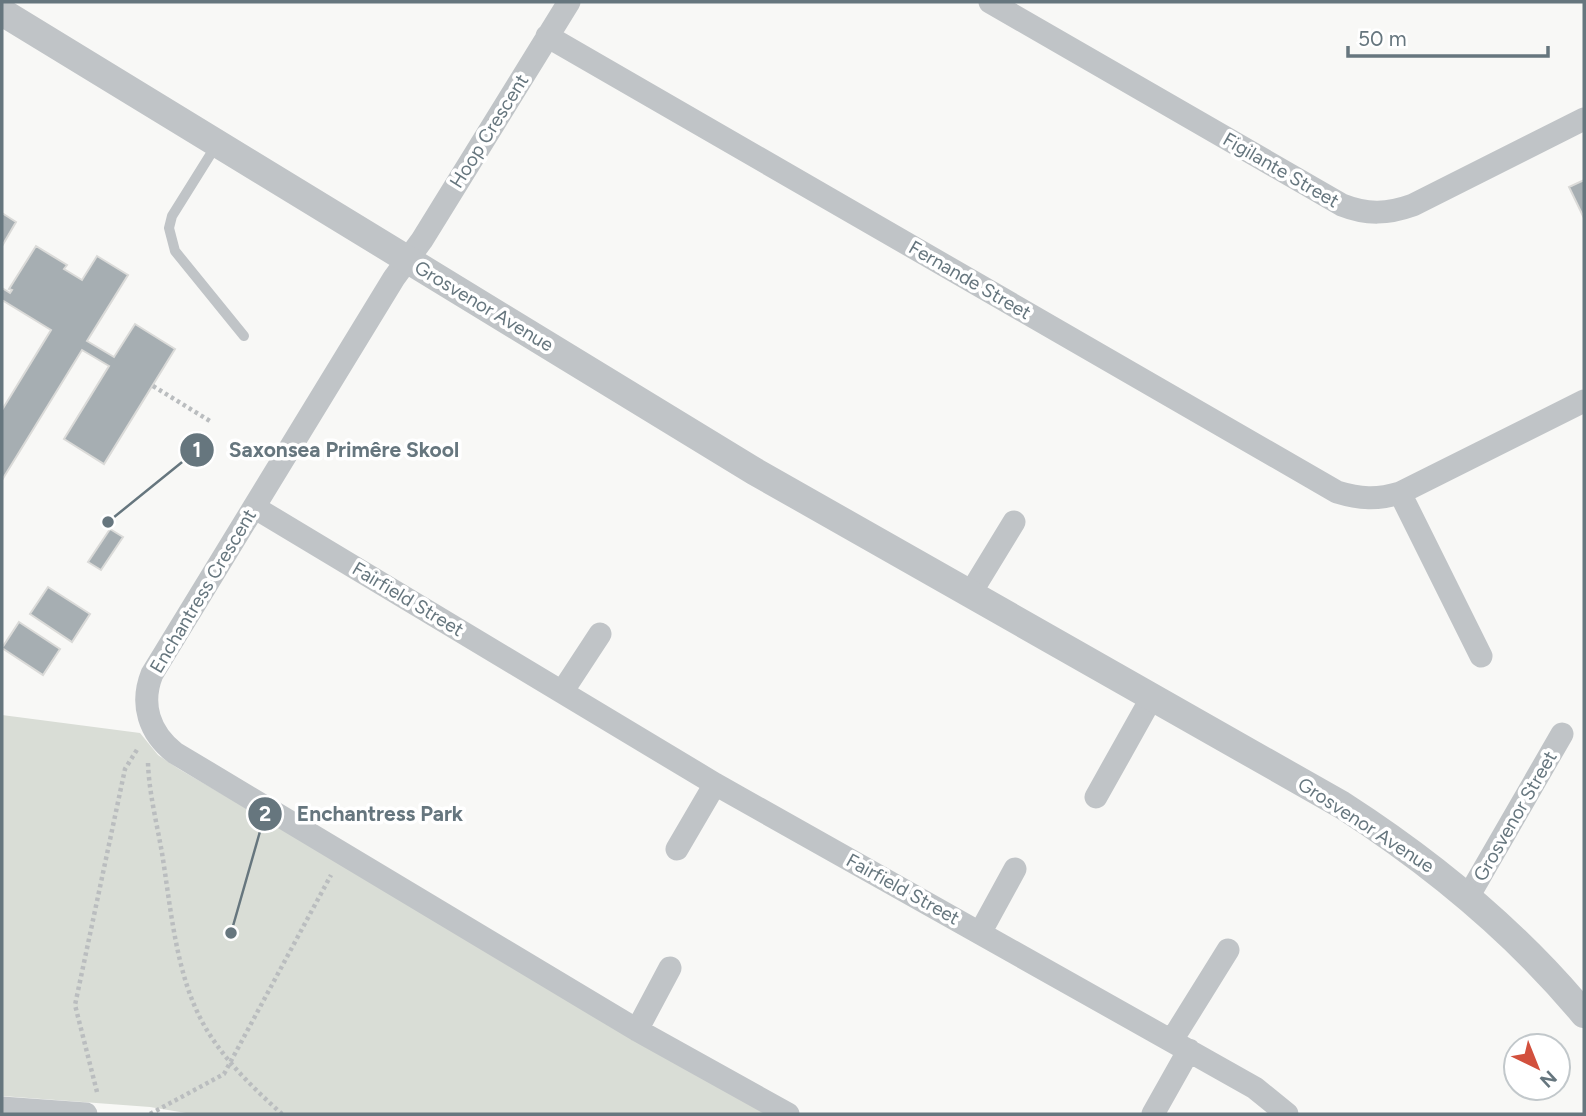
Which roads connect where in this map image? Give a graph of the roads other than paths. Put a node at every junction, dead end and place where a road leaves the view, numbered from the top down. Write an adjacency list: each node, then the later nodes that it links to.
1 (569, 2): 4 (street, Hoop Crescent)
2 (990, 2): 5 (street, Figilante Street)
3 (2, 12): 6 (street, Grosvenor Avenue)
4 (547, 36): 7 (street, Hoop Crescent); 10 (street, Fernande Street)
5 (1584, 120)
6 (217, 144): 7 (street, Grosvenor Avenue); 8 (lane)
7 (408, 260): 11 (street, Enchantress Crescent); 13 (street, Grosvenor Avenue)
8 (244, 336)
9 (1584, 401): 10 (street, Fernande Street)
10 (1400, 493): 15 (street)
11 (254, 507): 16 (street, Fairfield Street); 28 (street, Enchantress Crescent)
12 (1014, 522): 13 (street)
13 (970, 594): 17 (street, Grosvenor Avenue)
14 (600, 634): 16 (street)
15 (1481, 656)
16 (562, 692): 19 (street, Fairfield Street)
17 (1152, 697): 20 (street); 23 (street, Grosvenor Avenue)
18 (1562, 734): 23 (street, Grosvenor Street)
19 (715, 784): 21 (street); 24 (street, Fairfield Street)
20 (1096, 797)
21 (677, 849)
22 (1015, 869): 24 (street, Fairfield Street)
23 (1468, 897): 27 (street, Grosvenor Avenue)
24 (980, 933): 29 (street, Fairfield Street)
25 (1228, 950): 29 (street)
26 (670, 968): 28 (street)
27 (1584, 1014)
28 (637, 1030): 32 (street)
29 (1180, 1045): 33 (street); 34 (street, Fairfield Street)
30 (2, 1108): 31 (street)
31 (83, 1111)
32 (788, 1114)
33 (1153, 1114)
34 (1287, 1114)

